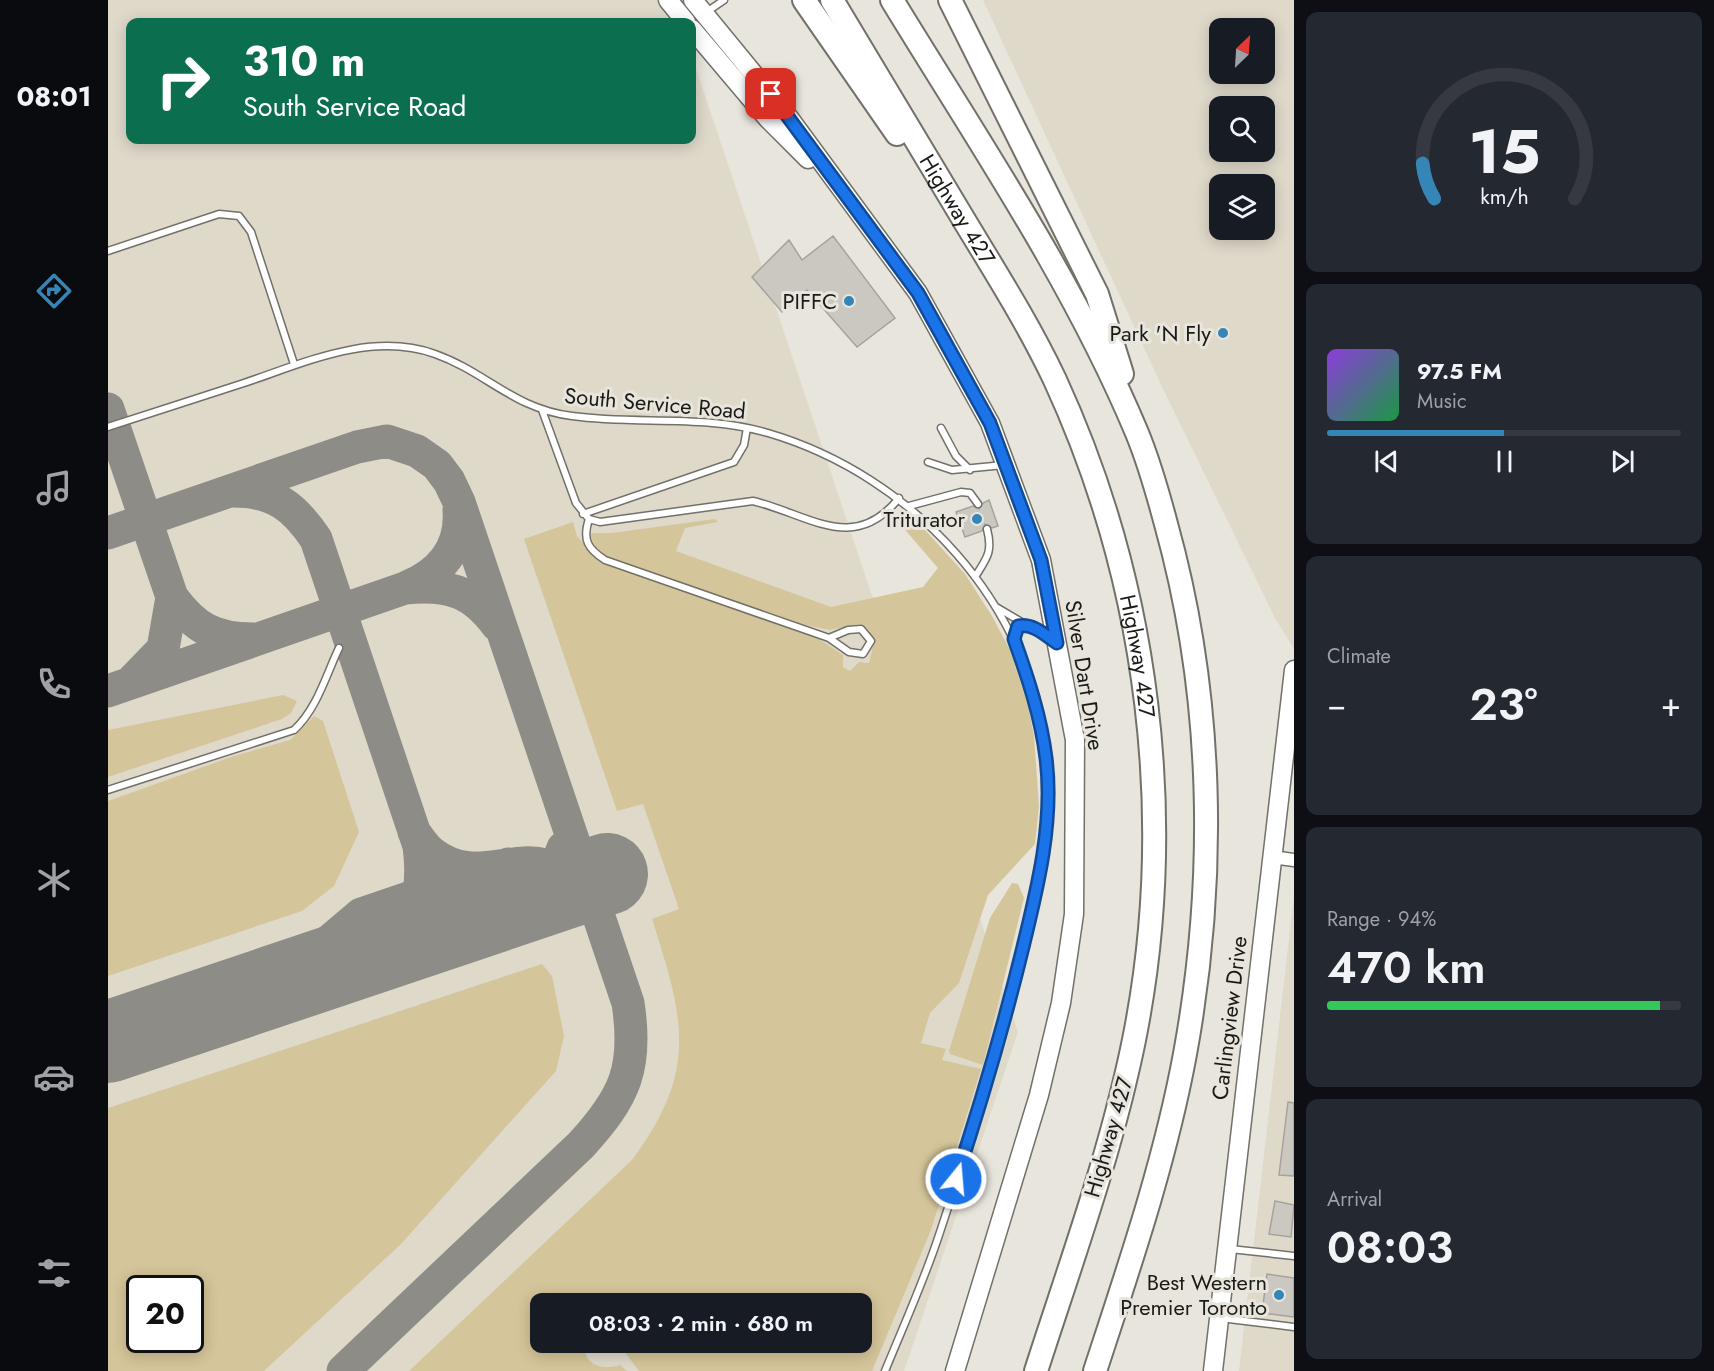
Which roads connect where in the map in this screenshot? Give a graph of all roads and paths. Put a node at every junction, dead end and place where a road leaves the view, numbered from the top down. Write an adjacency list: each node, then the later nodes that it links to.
1 (668, 0): 8 (street)
2 (724, 0): 7 (lane)
3 (804, 0): 12 (highway)
4 (832, 0): 12 (highway, Highway 427)
5 (892, 0): 18 (highway)
6 (950, 0): 18 (highway)
7 (699, 7): 10 (street, Silver Dart Drive)
8 (683, 18)
9 (696, 33): 10 (street, Silver Dart Drive)
10 (843, 194): 20 (street, Silver Dart Drive)
11 (108, 252): 13 (lane)
12 (998, 276): 47 (highway, Highway 427)
13 (294, 364): 14 (lane, South Service Road); 15 (lane, South Service Road)
14 (542, 410): 16 (lane, South Service Road); 25 (lane)
15 (108, 428)
16 (747, 428): 22 (lane, South Service Road); 25 (lane)
17 (941, 428): 21 (lane)
18 (1139, 437): 48 (highway)
19 (928, 462): 21 (lane)
20 (1006, 465): 21 (lane); 33 (street, Silver Dart Drive)
21 (970, 470)
22 (899, 498): 24 (lane, South Service Road); 26 (lane)
23 (978, 504): 24 (lane)
24 (909, 506): 28 (lane, South Service Road)
25 (583, 514): 26 (lane)
26 (589, 519): 31 (lane)
27 (987, 530): 28 (lane)
28 (975, 577): 29 (lane, South Service Road)
29 (995, 607): 30 (lane, South Service Road); 32 (lane, South Service Road)
30 (1034, 628): 32 (lane); 33 (lane, South Service Road)
31 (829, 638): 31 (lane)
32 (1014, 639): 44 (lane, South Service Road)
33 (1057, 643): 43 (street, Silver Dart Drive)
34 (339, 648): 36 (lane)
35 (1294, 670): 37 (street, Carlingview Drive)
36 (108, 790)
37 (1272, 857): 38 (street); 39 (street, Carlingview Drive)
38 (1294, 860)
39 (1227, 1248): 40 (lane); 41 (street, Carlingview Drive)
40 (1294, 1256)
41 (1219, 1317): 42 (lane); 49 (street, Carlingview Drive)
42 (1294, 1328)
43 (961, 1345): 45 (street, Silver Dart Drive); 46 (street, Silver Dart Drive)
44 (885, 1371)
45 (949, 1371)
46 (955, 1371)
47 (1036, 1371)
48 (1095, 1371)
49 (1213, 1371)

